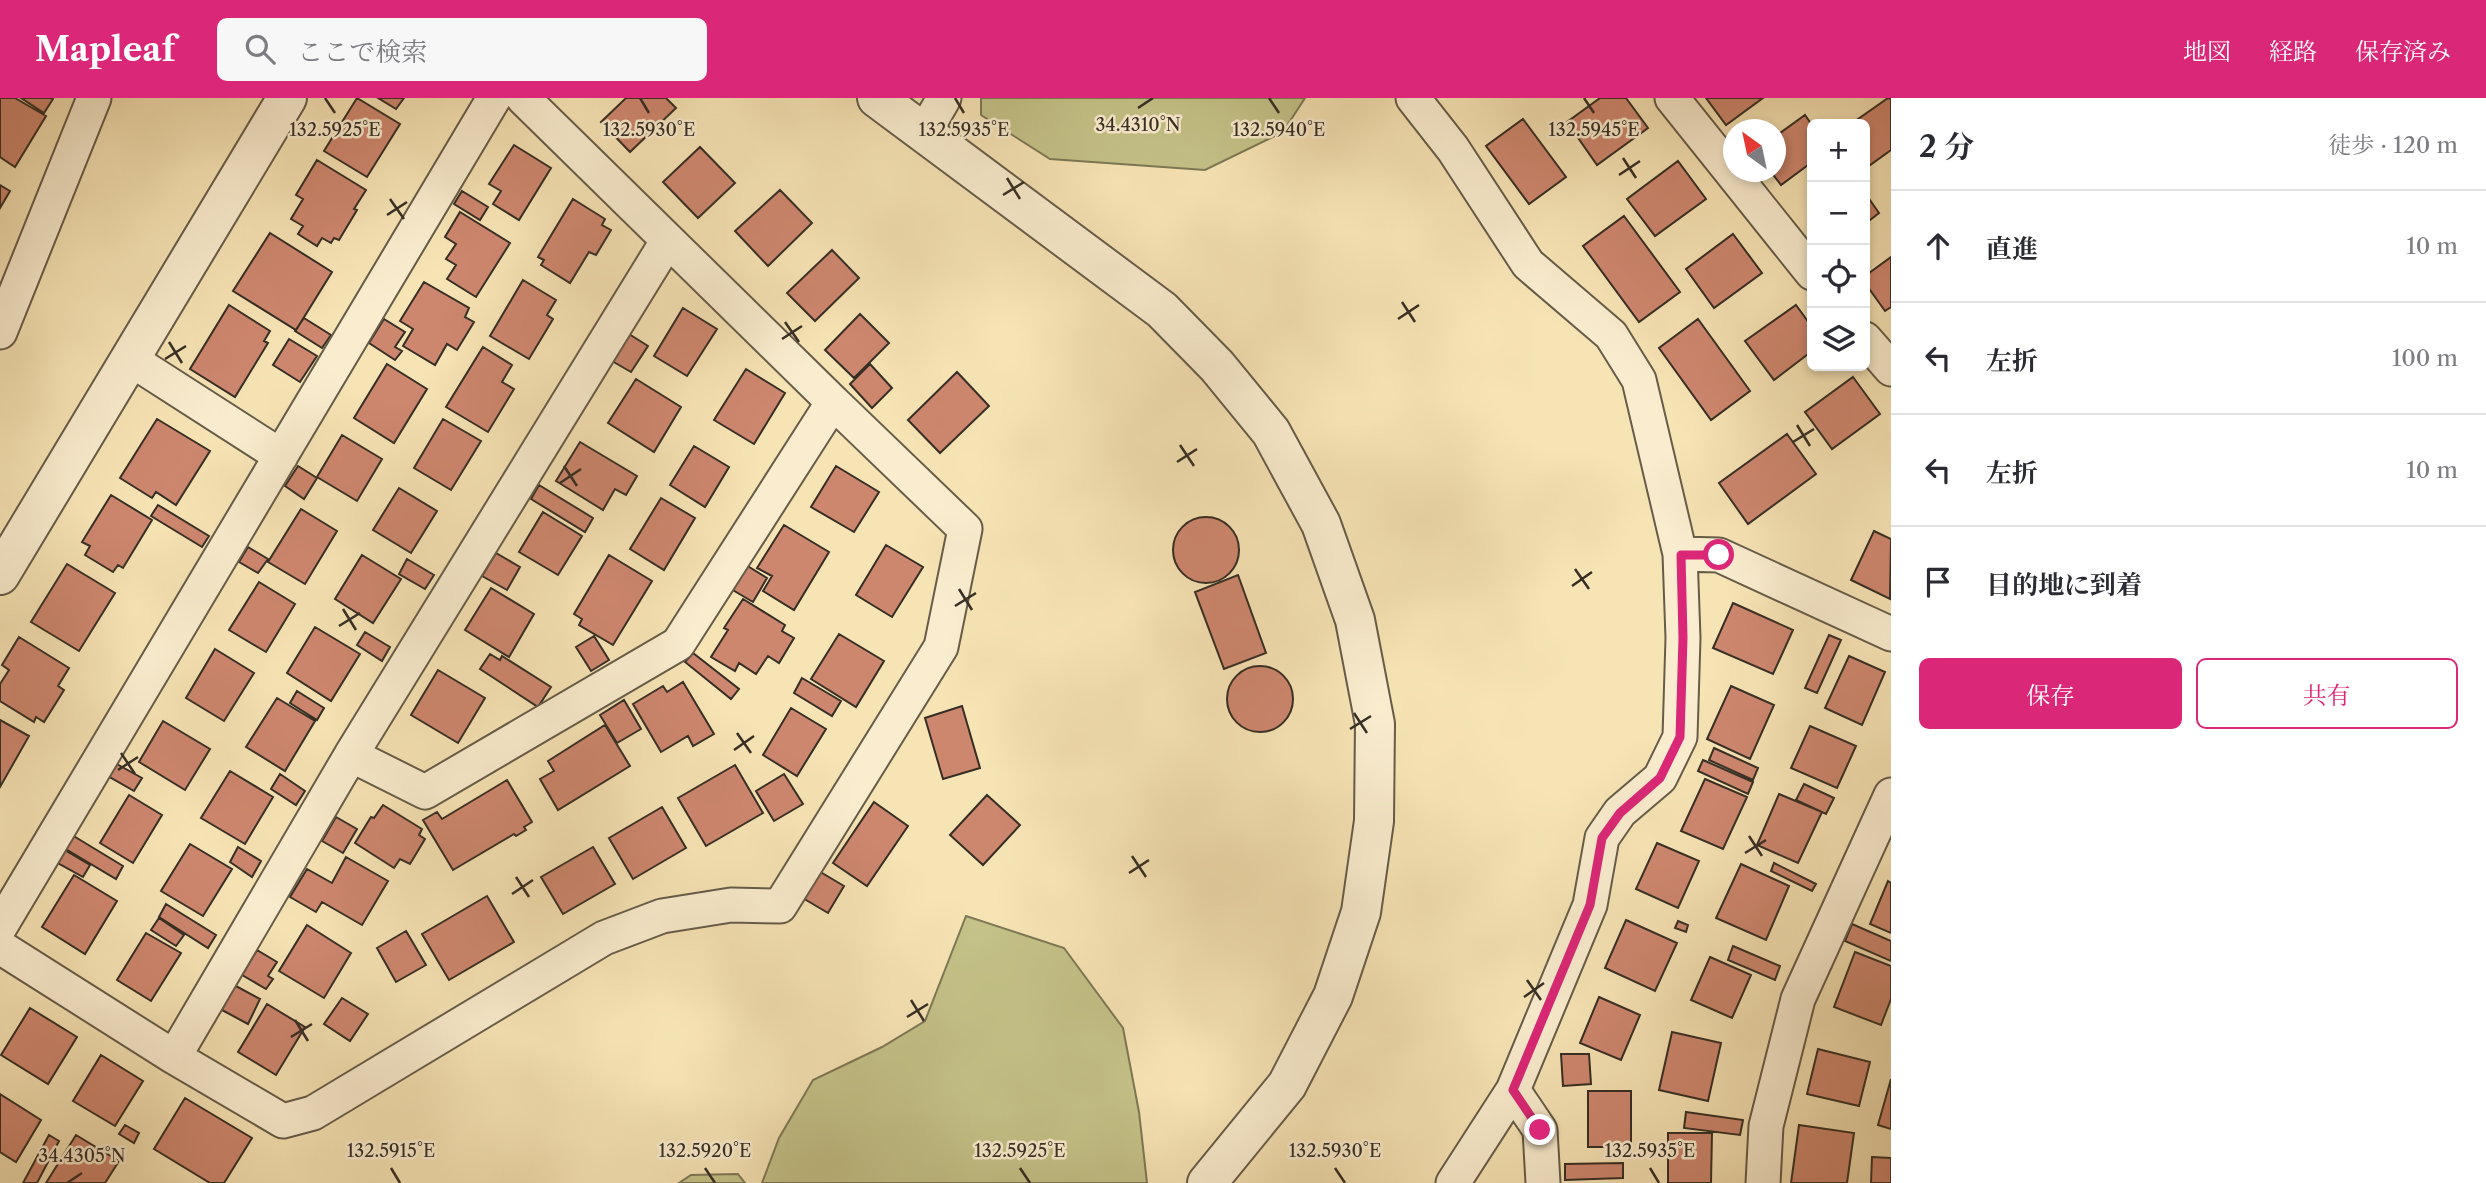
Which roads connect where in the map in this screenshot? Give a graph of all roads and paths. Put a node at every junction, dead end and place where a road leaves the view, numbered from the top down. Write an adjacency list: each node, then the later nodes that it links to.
1 (94, 98): 12 (street)
2 (287, 98): 14 (street)
3 (494, 98): 17 (street)
4 (523, 98): 10 (street)
5 (877, 98): 9 (street)
6 (944, 98): 9 (street)
7 (1413, 98): 18 (street)
8 (1672, 98): 11 (street)
9 (924, 133): 27 (street)
10 (668, 240): 16 (street); 21 (street)
11 (1807, 267)
12 (0, 332)
13 (1870, 345): 15 (street)
14 (130, 359): 17 (street); 19 (street)
15 (1891, 369)
16 (833, 402): 21 (street); 25 (street)
17 (281, 456): 23 (street)
18 (1681, 555): 20 (street); 26 (street)
19 (0, 575)
20 (1891, 634)
21 (351, 755): 25 (street)
22 (1891, 795): 30 (street)
23 (0, 927)
24 (0, 947): 25 (street)
25 (174, 1057)
26 (1513, 1090): 28 (street); 29 (street)
27 (1207, 1183)
28 (1453, 1183)
29 (1543, 1183)
30 (1763, 1183)

